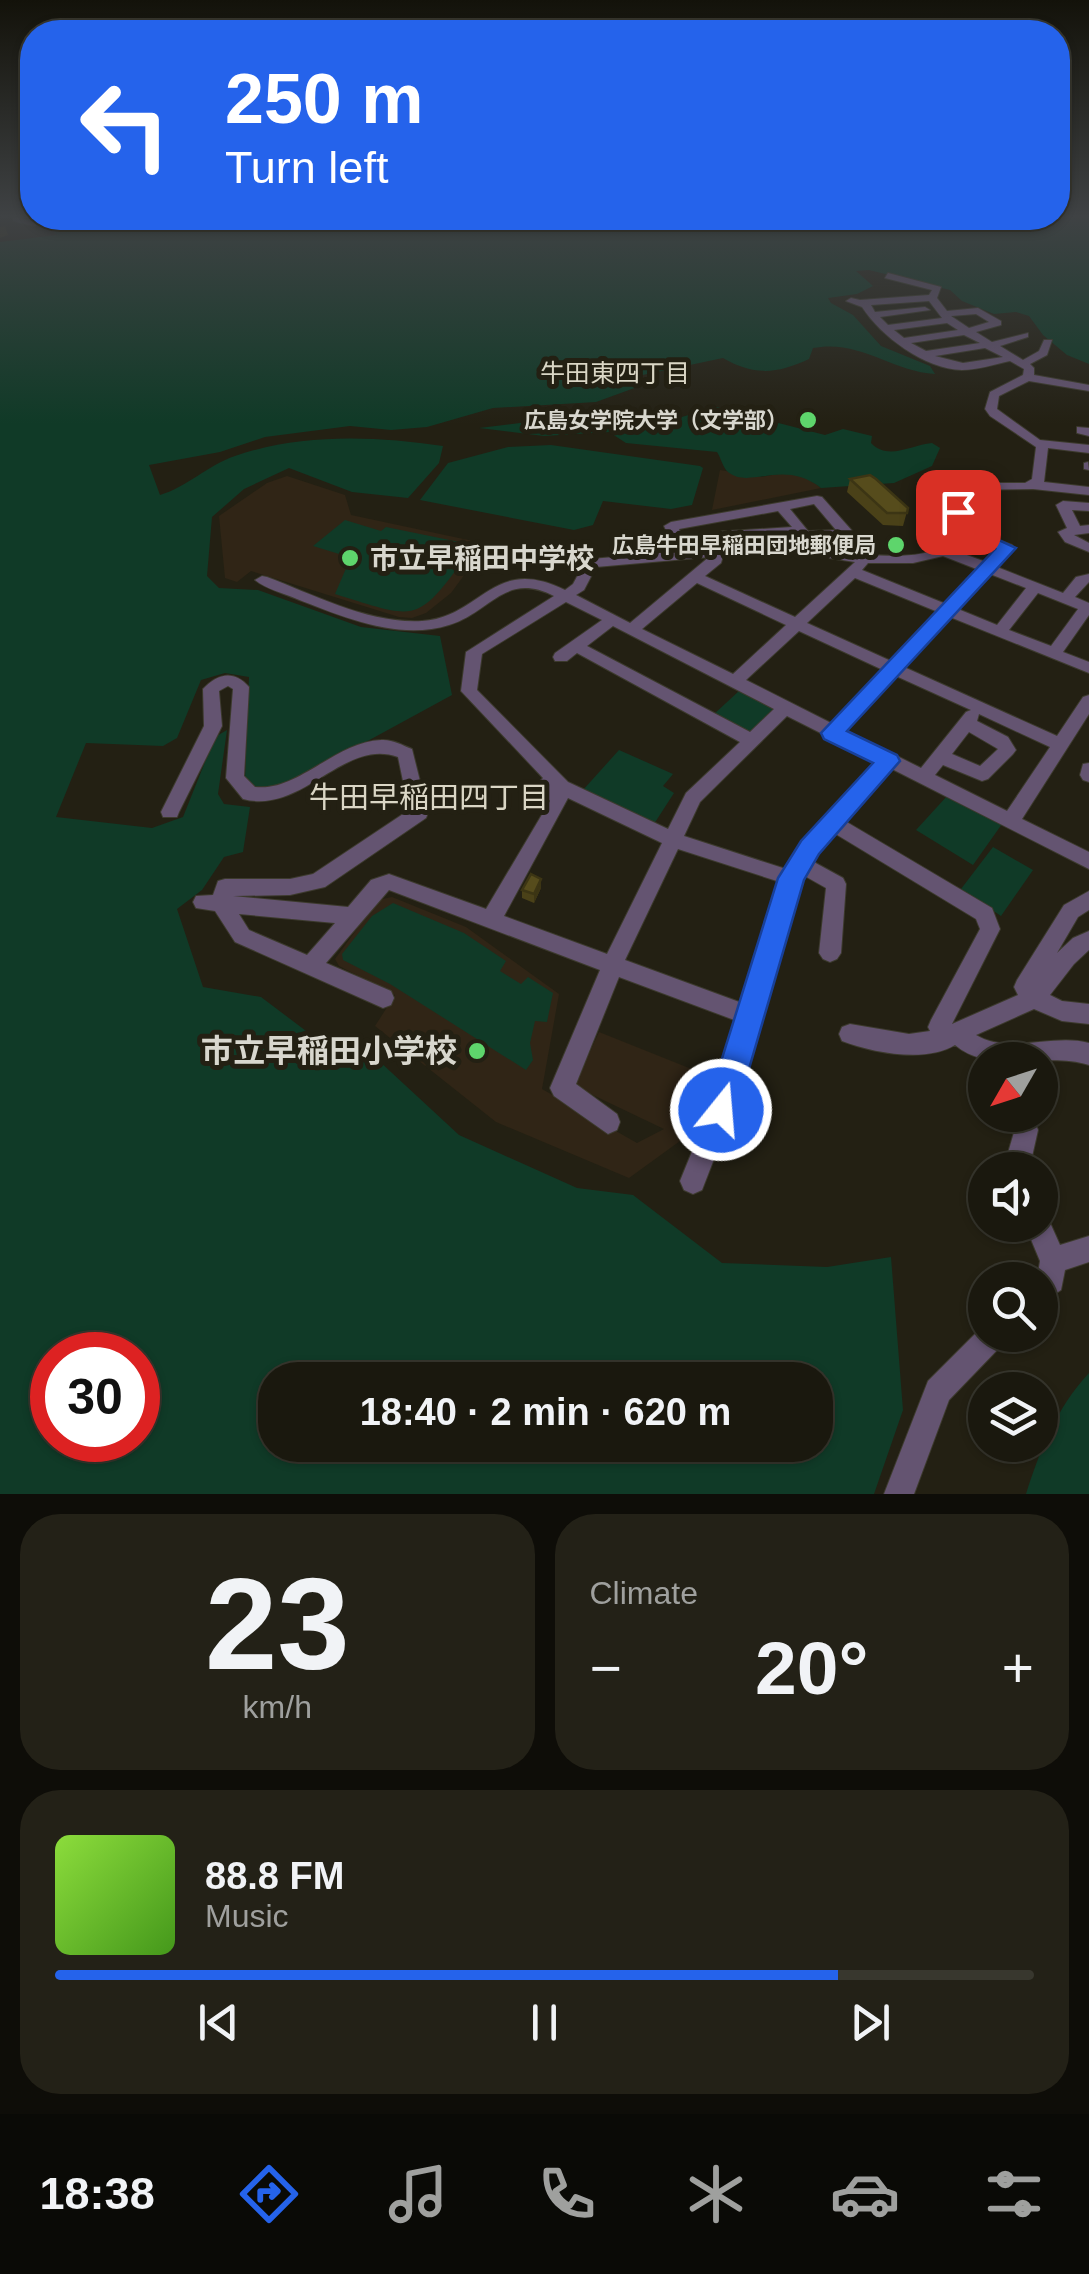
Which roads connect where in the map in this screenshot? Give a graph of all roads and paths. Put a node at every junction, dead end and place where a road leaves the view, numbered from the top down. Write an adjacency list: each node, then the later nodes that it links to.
1 (922, 285): 2 (street)
2 (932, 298): 3 (street); 4 (street)
3 (945, 314): 4 (street); 5 (street); 6 (street); 6 (street)
4 (870, 315): 5 (street)
5 (885, 328): 8 (street)
6 (966, 332): 8 (street); 10 (street)
7 (1024, 335): 10 (street)
8 (901, 342): 11 (street)
9 (1048, 342): 12 (street)
10 (988, 345): 11 (street); 12 (street)
11 (926, 354): 12 (street)
12 (1021, 366): 13 (street); 14 (street)
13 (1089, 388)
14 (1039, 443): 15 (street); 16 (street)
15 (1089, 449)
16 (1034, 485): 17 (street); 21 (street)
17 (1089, 490)
18 (781, 506): 18 (street); 22 (street)
19 (1089, 507): 20 (street)
20 (1081, 528): 23 (street)
21 (964, 532): 24 (street); 27 (street)
22 (784, 547): 25 (street); 26 (street)
23 (1089, 548)
24 (944, 551): 26 (street); 27 (street)
25 (716, 554): 28 (street); 32 (street)
26 (858, 566): 35 (street); 37 (street)
27 (987, 568): 31 (street); 35 (street)
28 (697, 578): 37 (street); 38 (street)
29 (1089, 578): 33 (street)
30 (262, 580): 32 (street)
31 (1035, 587): 33 (street); 39 (street)
32 (566, 594): 36 (street); 50 (street)
33 (1066, 599): 34 (street)
34 (1088, 608): 41 (street)
35 (948, 609): 39 (street); 43 (street)
36 (612, 620): 38 (street); 40 (street)
37 (798, 624): 43 (street); 45 (street)
38 (632, 630): 45 (street)
39 (1000, 631): 41 (street)
40 (577, 646): 42 (street); 52 (street)
41 (1054, 653): 44 (street)
42 (560, 657)
43 (895, 668): 47 (street); 51 (street)
44 (1089, 668)
45 (733, 683): 48 (street)
46 (1089, 701): 53 (street)
47 (979, 707): 49 (street); 53 (street)
48 (784, 709): 51 (street); 52 (street)
49 (966, 723): 54 (street); 54 (street)
50 (507, 730): 60 (street); 66 (street)
51 (832, 733): 55 (street)
52 (752, 741): 60 (street)
53 (1059, 744): 58 (street)
54 (940, 756): 56 (street)
55 (889, 761): 56 (street); 59 (street)
56 (922, 778): 58 (street)
57 (170, 812): 64 (street)
58 (1010, 822): 61 (street)
59 (833, 823): 62 (street); 76 (street)
60 (671, 839): 62 (street); 69 (street)
61 (1089, 860)
62 (796, 871): 68 (street); 74 (street)
63 (1089, 899): 72 (street)
64 (212, 903): 65 (street); 70 (street)
65 (353, 916): 66 (street); 70 (street)
66 (491, 920): 69 (street)
67 (1088, 941): 72 (street)
68 (830, 953)
69 (614, 964): 74 (street); 78 (street)
70 (312, 965): 71 (street)
71 (382, 998)
72 (1032, 998): 73 (street); 76 (street)
73 (1089, 1014)
74 (750, 1016): 79 (street)
75 (850, 1034): 76 (street)
76 (952, 1036): 77 (street)
77 (1089, 1054)
78 (608, 1122)
79 (693, 1182)
80 (1045, 1242): 82 (street)
81 (1089, 1248): 82 (street)
82 (1053, 1261)
83 (976, 1352): 84 (street)
84 (900, 1494)

